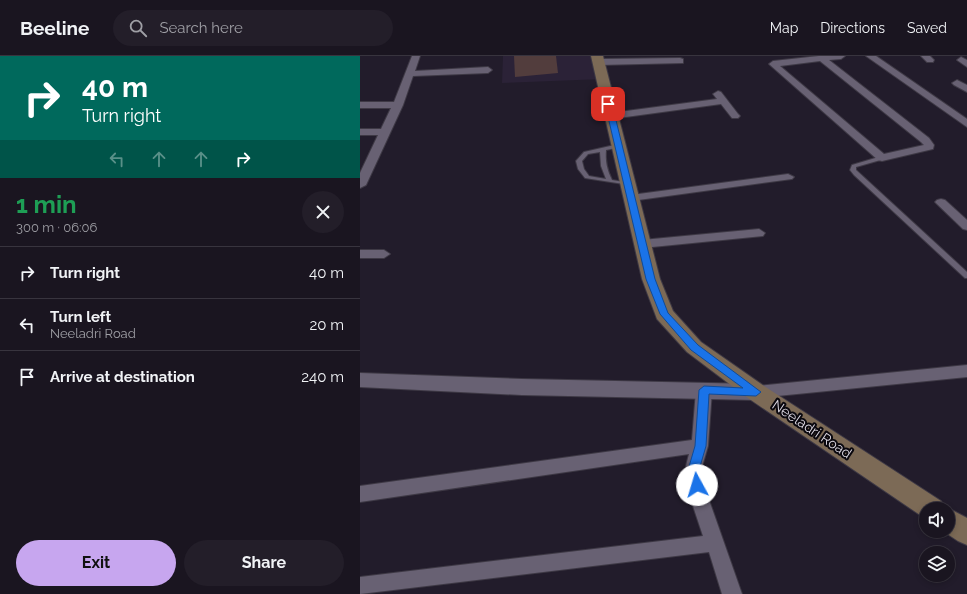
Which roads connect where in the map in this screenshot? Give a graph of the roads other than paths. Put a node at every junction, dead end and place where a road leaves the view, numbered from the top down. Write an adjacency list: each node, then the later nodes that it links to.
1 (416, 56): 10 (street)
2 (841, 56): 4 (street)
3 (870, 56): 17 (street)
4 (831, 57): 5 (street)
5 (821, 58): 7 (street); 21 (street)
6 (598, 59): 8 (street); 15 (main road, Neeladri Road)
7 (783, 60): 21 (street)
8 (680, 61)
9 (488, 70): 10 (street)
10 (409, 74): 14 (street)
11 (957, 83): 12 (street)
12 (967, 89)
13 (360, 104): 14 (street)
14 (398, 105): 19 (street)
15 (611, 116): 16 (street); 20 (main road, Neeladri Road)
16 (735, 116)
17 (967, 124)
18 (360, 132): 19 (street)
19 (385, 132): 22 (street)
20 (611, 147): 25 (main road, Neeladri Road); 25 (lane)
21 (882, 158): 32 (lane)
22 (365, 162): 24 (street)
23 (788, 177): 25 (street)
24 (360, 185)
25 (623, 188): 29 (main road, Neeladri Road)
26 (941, 202): 27 (street)
27 (967, 226)
28 (759, 234): 29 (street)
29 (642, 244): 36 (main road, Neeladri Road)
30 (360, 254): 31 (street)
31 (384, 254)
32 (967, 276)
33 (967, 371): 36 (street)
34 (360, 380): 35 (street)
35 (704, 390): 36 (street); 37 (street)
36 (756, 392): 39 (main road, Neeladri Road)
37 (700, 446): 38 (street); 42 (street)
38 (360, 494)
39 (921, 502)
40 (955, 525): 41 (main road)
41 (967, 533)
42 (715, 543): 43 (street); 44 (street)
43 (360, 586)
44 (732, 594)

